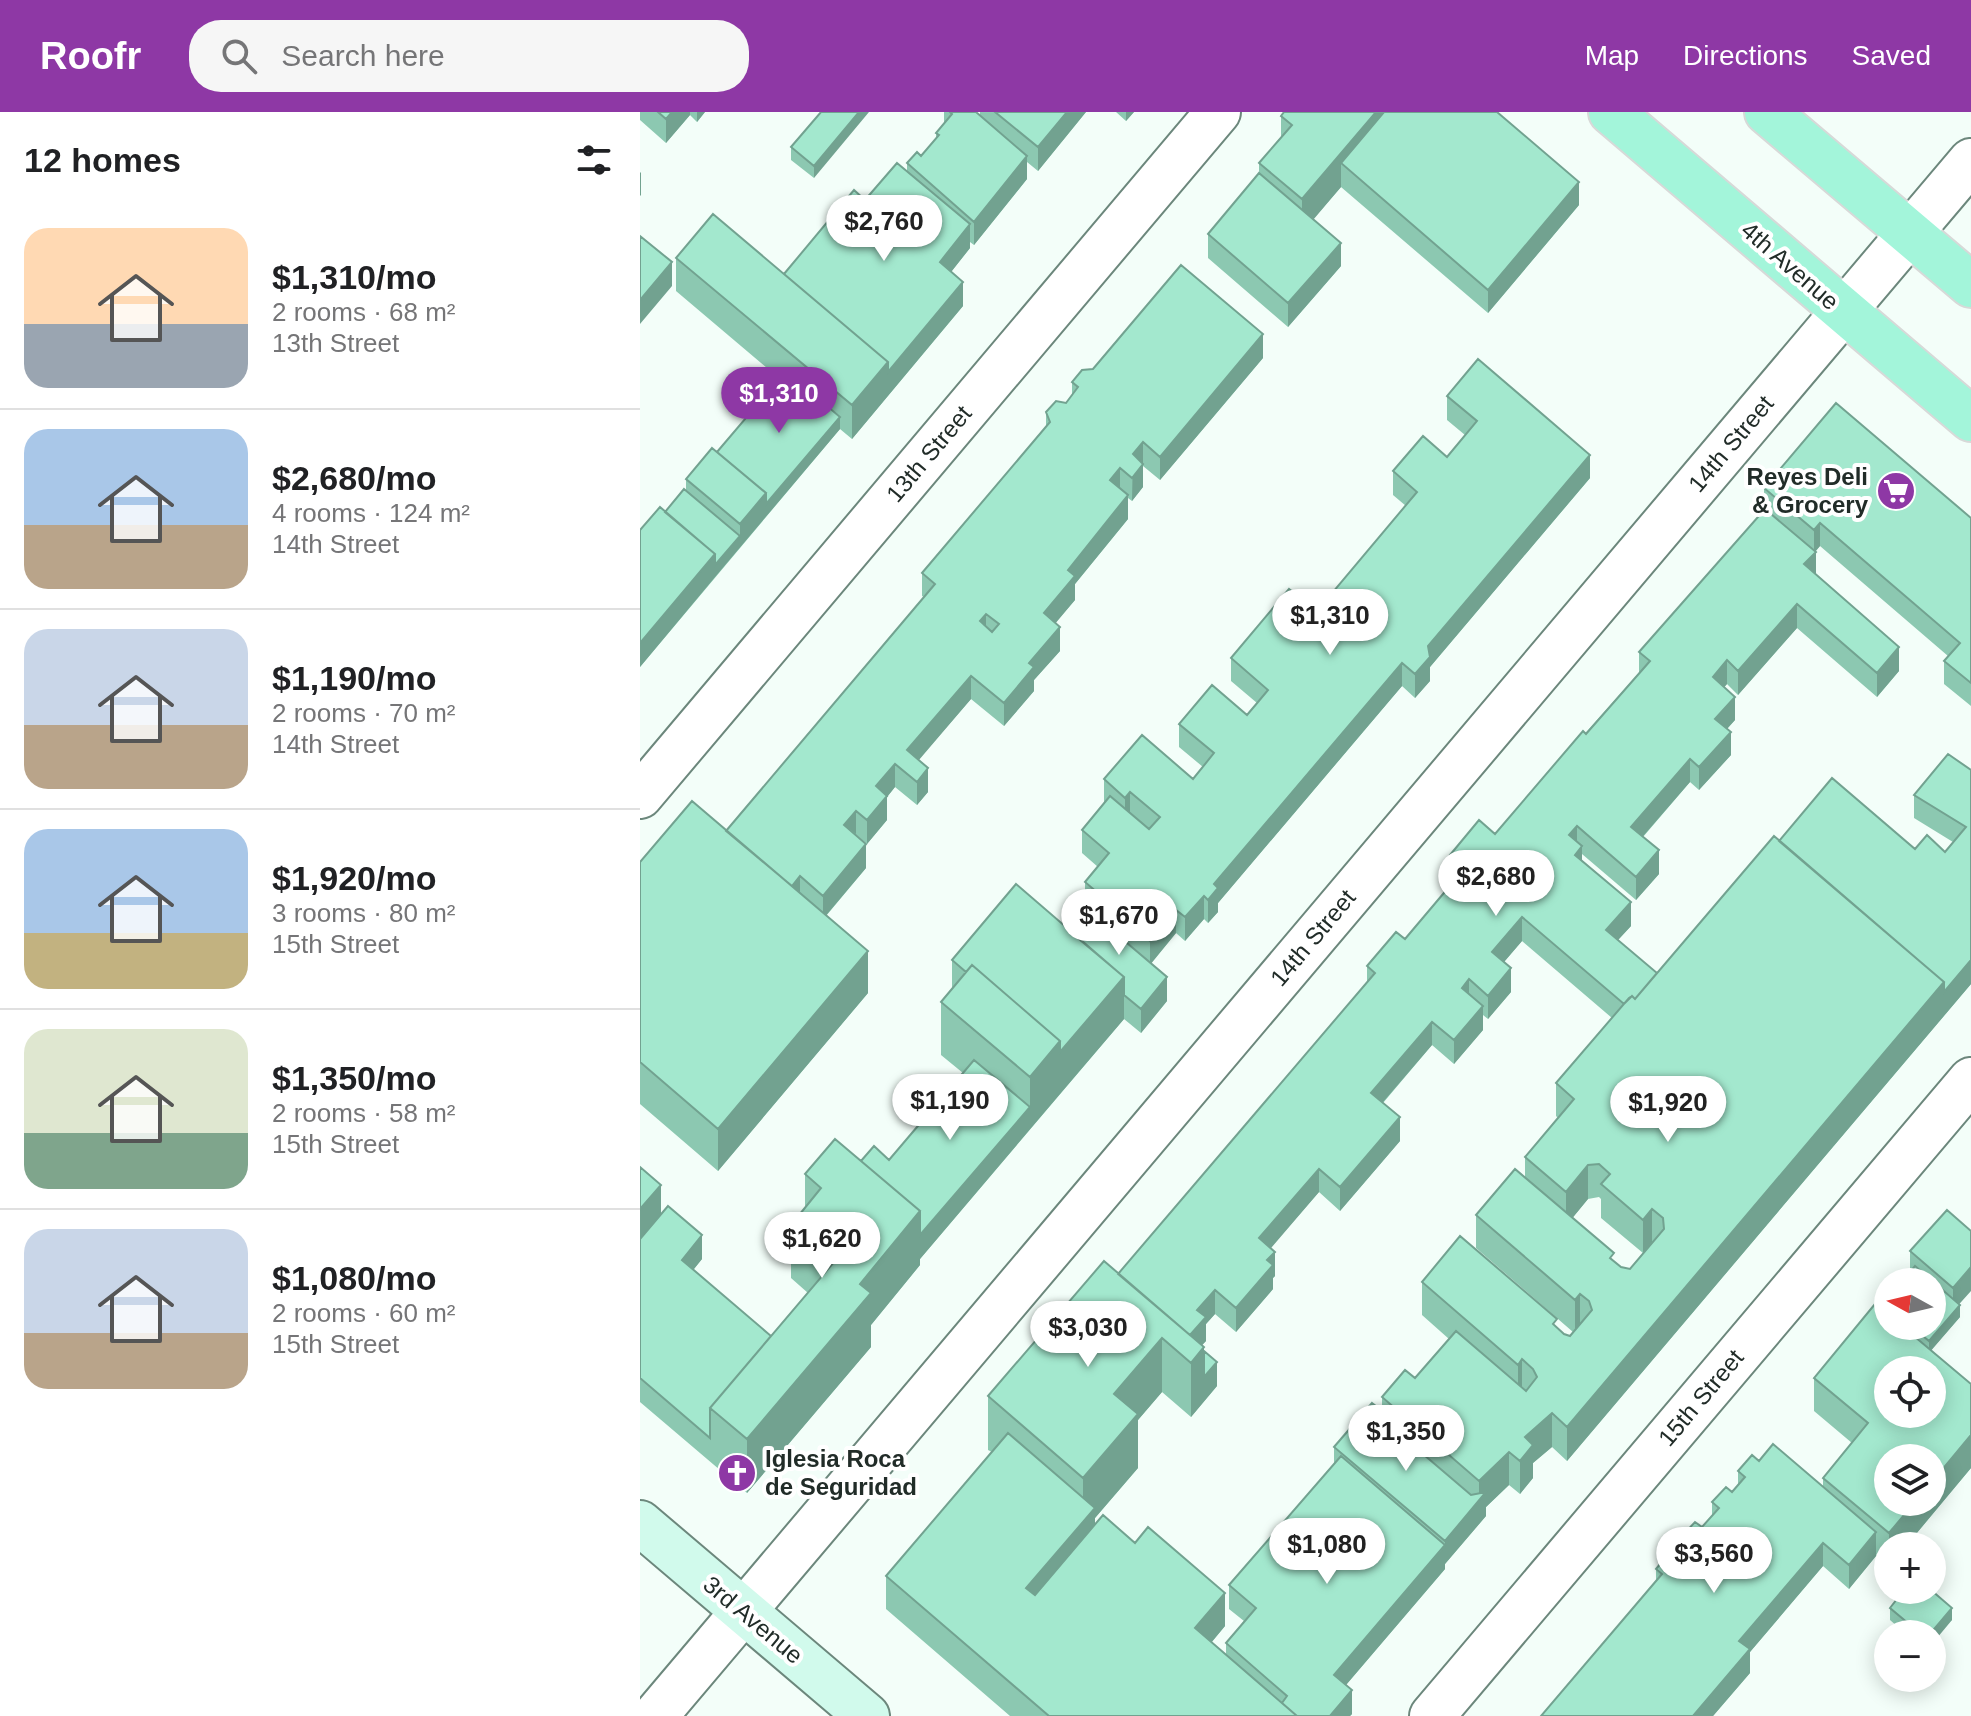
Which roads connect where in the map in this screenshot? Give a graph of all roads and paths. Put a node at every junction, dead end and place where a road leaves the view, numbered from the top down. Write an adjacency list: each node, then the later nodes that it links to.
1 (1218, 112): 9 (street, 13th Street)
2 (1611, 112): 7 (main road, 4th Avenue)
3 (1767, 112): 5 (main road)
4 (1971, 161): 5 (street, 14th Street)
5 (1909, 233): 6 (main road); 7 (street, 14th Street)
6 (1971, 285)
7 (1843, 312): 8 (main road, 4th Avenue); 12 (street, 14th Street)
8 (1971, 419)
9 (640, 796)
10 (1971, 1080): 15 (street, 15th Street)
11 (640, 1523): 12 (main road, 3rd Avenue)
12 (744, 1611): 13 (street, 14th Street); 14 (main road, 3rd Avenue)
13 (655, 1716)
14 (867, 1716)
15 (1432, 1716)

